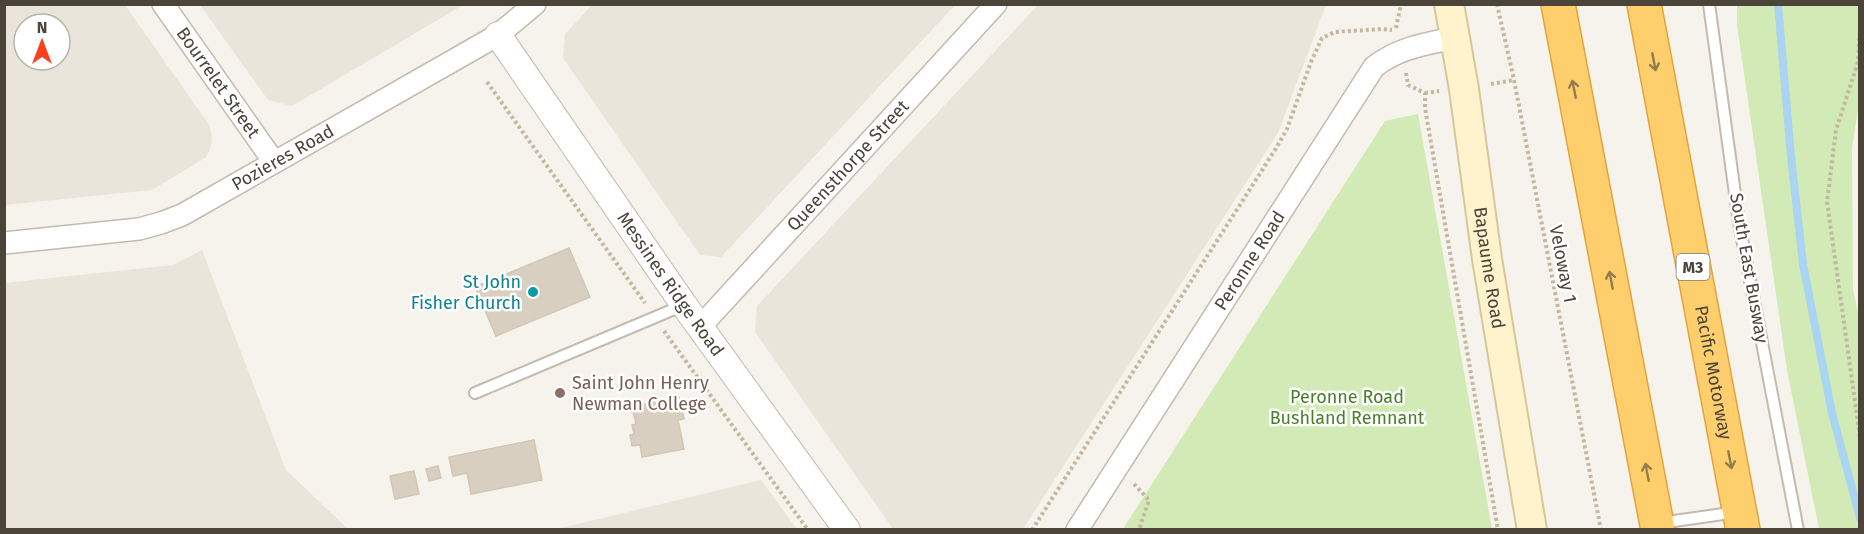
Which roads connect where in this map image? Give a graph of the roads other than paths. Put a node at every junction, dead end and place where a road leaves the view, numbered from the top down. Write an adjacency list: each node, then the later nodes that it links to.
1 (163, 4): 10 (street, Bourrelet Street)
2 (535, 4): 8 (street, Pozieres Road)
3 (996, 4): 13 (street, Queensthorpe Street)
4 (1449, 4): 9 (main road, Bapaume Road)
5 (1558, 4): 16 (highway, one-way to 5)
6 (1644, 4): 15 (highway, Pacific Motorway / M3, one-way to 15)
7 (1709, 4): 20 (lane, South East Busway)
8 (498, 35): 10 (street, Pozieres Road); 12 (street, Messines Ridge Road)
9 (1454, 38): 18 (street, Peronne Road); 19 (main road, Bapaume Road)
10 (274, 162): 11 (street, Pozieres Road)
11 (4, 243)
12 (684, 305): 13 (street, Messines Ridge Road); 14 (lane)
13 (700, 327): 17 (street, Messines Ridge Road)
14 (475, 393)
15 (1742, 521): 16 (lane)
16 (1657, 526)
17 (847, 530)
18 (1077, 530)
19 (1532, 530)
20 (1798, 530)

